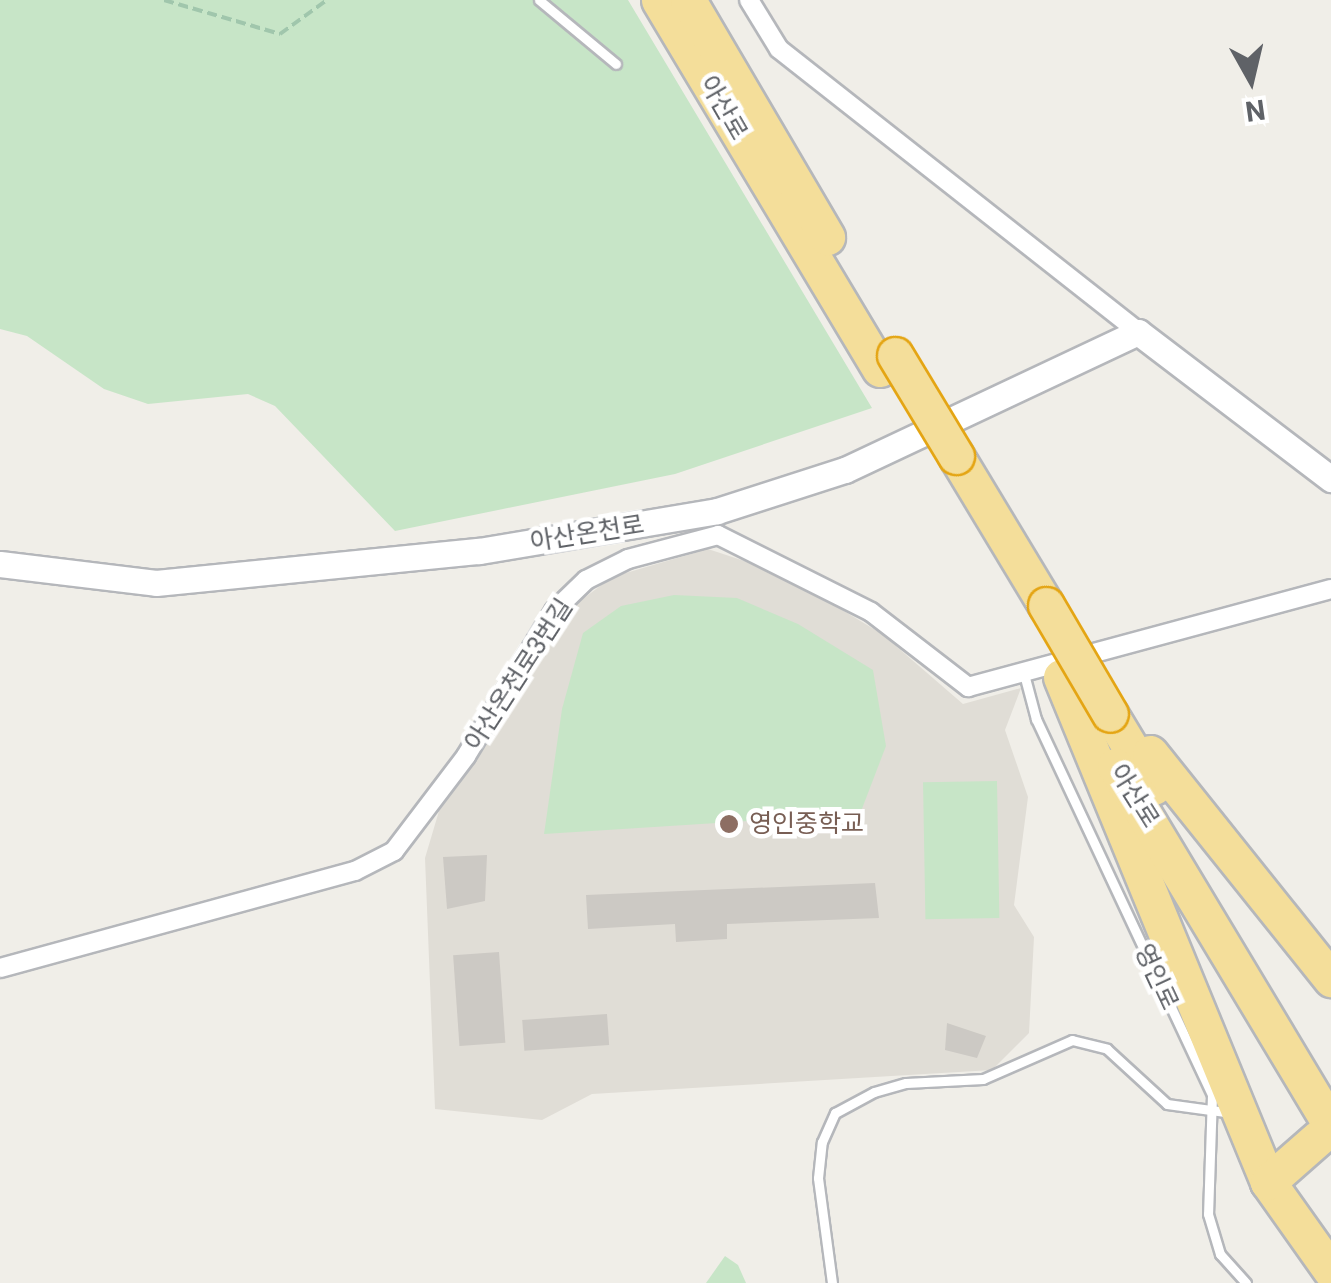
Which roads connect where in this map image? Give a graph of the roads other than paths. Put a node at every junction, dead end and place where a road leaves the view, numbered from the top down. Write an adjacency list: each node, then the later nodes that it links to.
1 (539, 0): 5 (lane)
2 (659, 0): 7 (highway, 아산로)
3 (688, 0): 7 (highway, 아산로)
4 (749, 0): 6 (street)
5 (616, 64)
6 (1138, 332): 8 (main road); 9 (main road, 아산온천로)
7 (887, 362): 13 (highway, 아산로, bridge)
8 (1331, 479)
9 (716, 523): 10 (main road, 아산온천로); 12 (street); 14 (street, 아산온천로3번길)
10 (0, 564)
11 (1331, 589): 12 (street)
12 (1024, 674): 17 (lane, 영인로)
13 (1099, 717): 15 (highway); 16 (highway, 아산로); 17 (highway); 18 (highway, 아산로)
14 (0, 968)
15 (1331, 978)
16 (1331, 1078)
17 (1225, 1114): 19 (highway); 21 (lane); 22 (lane, 영인로)
18 (1325, 1132): 19 (highway)
19 (1268, 1182): 20 (highway)
20 (1331, 1271)
21 (832, 1283)
22 (1246, 1283)

